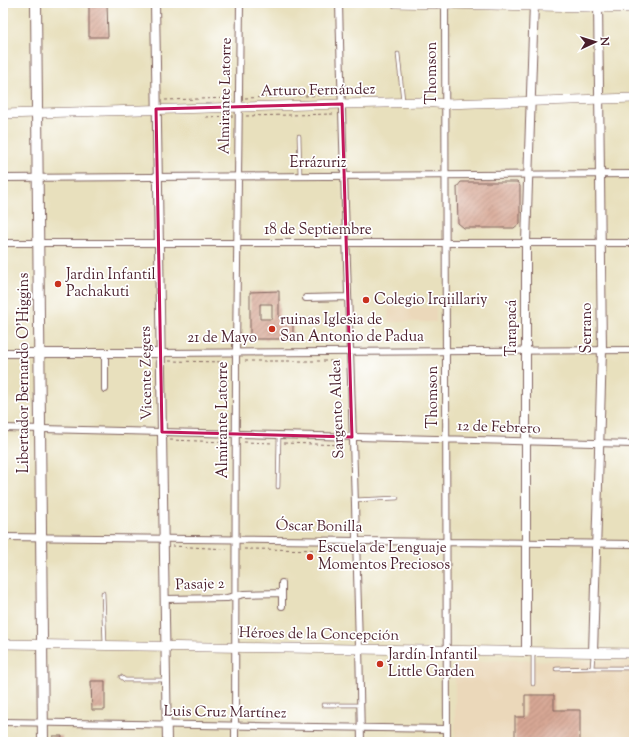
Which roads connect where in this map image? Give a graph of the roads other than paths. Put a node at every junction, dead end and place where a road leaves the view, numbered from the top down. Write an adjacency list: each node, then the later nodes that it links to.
1 (36, 3): 19 (main road, Libertador Bernardo O'Higgins)
2 (155, 3): 18 (street, Vicente Zegers)
3 (240, 3): 17 (street, Almirante Latorre)
4 (339, 3): 15 (street, Sargento Aldea)
5 (395, 3): 6 (main road)
6 (445, 4): 7 (main road); 16 (street, Thomson)
7 (534, 4): 8 (main road); 13 (street, Tarapacá)
8 (598, 5): 9 (main road); 12 (street, Serrano)
9 (634, 8)
10 (398, 54): 14 (lane)
11 (634, 98): 12 (main road, Arturo Fernández)
12 (599, 99): 13 (main road, Arturo Fernández); 22 (street, Serrano)
13 (531, 101): 16 (main road, Arturo Fernández); 25 (street, Tarapacá)
14 (403, 103): 15 (main road, Arturo Fernández); 16 (main road, Arturo Fernández)
15 (342, 104): 17 (main road, Arturo Fernández); 28 (street, Sargento Aldea)
16 (445, 104): 24 (street, Thomson)
17 (239, 107): 18 (main road, Arturo Fernández); 26 (street, Almirante Latorre)
18 (156, 109): 19 (main road, Arturo Fernández); 29 (street, Vicente Zegers)
19 (37, 113): 20 (main road, Arturo Fernández); 31 (main road, Libertador Bernardo O'Higgins)
20 (3, 114)
21 (299, 136): 27 (lane)
22 (600, 174): 23 (street, Errázuriz); 25 (street, Errázuriz); 35 (street, Serrano)
23 (634, 174)
24 (445, 175): 25 (street, Errázuriz); 28 (street, Errázuriz); 33 (street, Thomson)
25 (528, 175): 34 (street, Tarapacá)
26 (237, 176): 27 (street, Errázuriz); 29 (street, Errázuriz); 39 (street, Almirante Latorre)
27 (300, 176): 28 (street, Errázuriz)
28 (344, 176): 32 (street, Sargento Aldea)
29 (158, 177): 31 (street, Errázuriz); 38 (street, Vicente Zegers)
30 (3, 178): 31 (street, Errázuriz)
31 (38, 178): 37 (main road, Libertador Bernardo O'Higgins)
32 (346, 242): 33 (street, 18 de Septiembre); 39 (street, 18 de Septiembre); 41 (street, Sargento Aldea)
33 (446, 242): 34 (street, 18 de Septiembre); 45 (street, Thomson)
34 (526, 242): 35 (street, 18 de Septiembre); 46 (street, Tarapacá)
35 (600, 242): 40 (street, 18 de Septiembre); 43 (street, Serrano)
36 (3, 243): 37 (street, 18 de Septiembre)
37 (38, 243): 38 (street, 18 de Septiembre); 50 (main road, Libertador Bernardo O'Higgins)
38 (159, 243): 39 (street, 18 de Septiembre); 52 (street, Vicente Zegers)
39 (237, 243): 47 (street, Almirante Latorre)
40 (634, 243)
41 (348, 297): 42 (street); 48 (street, Sargento Aldea)
42 (306, 298)
43 (602, 350): 44 (street, 21 de Mayo); 46 (street, 21 de Mayo); 62 (street, Serrano)
44 (634, 350)
45 (446, 351): 46 (street, 21 de Mayo); 48 (street, 21 de Mayo); 60 (street, Thomson)
46 (526, 351): 61 (street, Tarapacá)
47 (236, 352): 48 (street, 21 de Mayo); 52 (street, 21 de Mayo); 57 (street, Almirante Latorre)
48 (349, 352): 59 (street, Sargento Aldea)
49 (3, 353): 50 (street, 21 de Mayo)
50 (39, 353): 51 (street, 21 de Mayo); 55 (main road, Libertador Bernardo O'Higgins)
51 (105, 353): 52 (street, 21 de Mayo); 53 (street)
52 (161, 357): 56 (street, Vicente Zegers)
53 (105, 389)
54 (3, 428): 55 (street, 12 de Febrero)
55 (40, 428): 56 (street, 12 de Febrero); 68 (main road, Libertador Bernardo O'Higgins)
56 (162, 432): 57 (street, 12 de Febrero); 69 (street, Vicente Zegers)
57 (236, 434): 58 (street, 12 de Febrero); 70 (street, Almirante Latorre)
58 (279, 435): 59 (street, 12 de Febrero); 64 (lane)
59 (352, 437): 60 (street, 12 de Febrero); 66 (street, Sargento Aldea)
60 (446, 439): 61 (street, 12 de Febrero); 72 (street, Thomson)
61 (526, 442): 62 (street, 12 de Febrero); 73 (street, Tarapacá)
62 (599, 444): 63 (street, 12 de Febrero); 74 (street, Serrano)
63 (634, 444)
64 (278, 488)
65 (397, 498): 66 (lane)
66 (354, 500): 71 (street, Sargento Aldea)
67 (3, 537): 68 (street, Óscar Bonilla)
68 (41, 537): 69 (street, Óscar Bonilla); 83 (main road, Libertador Bernardo O'Higgins)
69 (164, 538): 70 (street, Óscar Bonilla); 80 (street, Vicente Zegers)
70 (236, 539): 71 (street, Óscar Bonilla); 79 (street, Almirante Latorre)
71 (356, 541): 72 (street, Óscar Bonilla); 87 (street, Sargento Aldea)
72 (447, 542): 73 (street, Óscar Bonilla); 88 (street, Thomson)
73 (527, 543): 74 (street, Óscar Bonilla); 89 (street, Tarapacá)
74 (596, 544): 75 (street, Óscar Bonilla); 90 (street, Serrano)
75 (634, 544)
76 (282, 583): 78 (street)
77 (103, 593): 84 (lane)
78 (282, 594): 79 (street, Pasaje 2); 81 (street)
79 (236, 596): 80 (street, Pasaje 2); 86 (street, Almirante Latorre)
80 (165, 599): 85 (street, Vicente Zegers)
81 (282, 606)
82 (3, 644): 83 (main road, Héroes de la Concepción)
83 (42, 645): 84 (main road, Héroes de la Concepción); 101 (main road, Libertador Bernardo O'Higgins)
84 (105, 646): 85 (main road, Héroes de la Concepción)
85 (165, 646): 86 (main road, Héroes de la Concepción); 96 (street, Vicente Zegers)
86 (236, 647): 87 (main road, Héroes de la Concepción); 103 (street, Almirante Latorre)
87 (359, 649): 88 (main road, Héroes de la Concepción); 99 (street, Sargento Aldea)
88 (447, 651): 89 (main road, Héroes de la Concepción); 105 (street, Thomson)
89 (530, 652): 90 (main road, Héroes de la Concepción); 97 (lane)
90 (593, 653): 91 (main road, Héroes de la Concepción); 92 (lane)
91 (634, 653)
92 (592, 668): 93 (lane); 94 (lane)
93 (634, 668)
94 (556, 670)
95 (121, 677): 96 (lane)
96 (166, 680): 102 (street, Vicente Zegers)
97 (533, 684)
98 (323, 705): 99 (lane)
99 (360, 705): 104 (street, Sargento Aldea)
100 (3, 722): 101 (street, Luis Cruz Martínez)
101 (43, 723): 102 (street, Luis Cruz Martínez); 106 (main road, Libertador Bernardo O'Higgins)
102 (167, 725): 103 (street, Luis Cruz Martínez); 107 (street, Vicente Zegers)
103 (236, 726): 104 (street, Luis Cruz Martínez); 108 (street, Almirante Latorre)
104 (360, 728): 105 (street, Luis Cruz Martínez); 109 (street, Sargento Aldea)
105 (447, 729): 110 (street, Thomson)
106 (43, 742)
107 (167, 742)
108 (236, 742)
109 (361, 742)
110 (447, 742)

